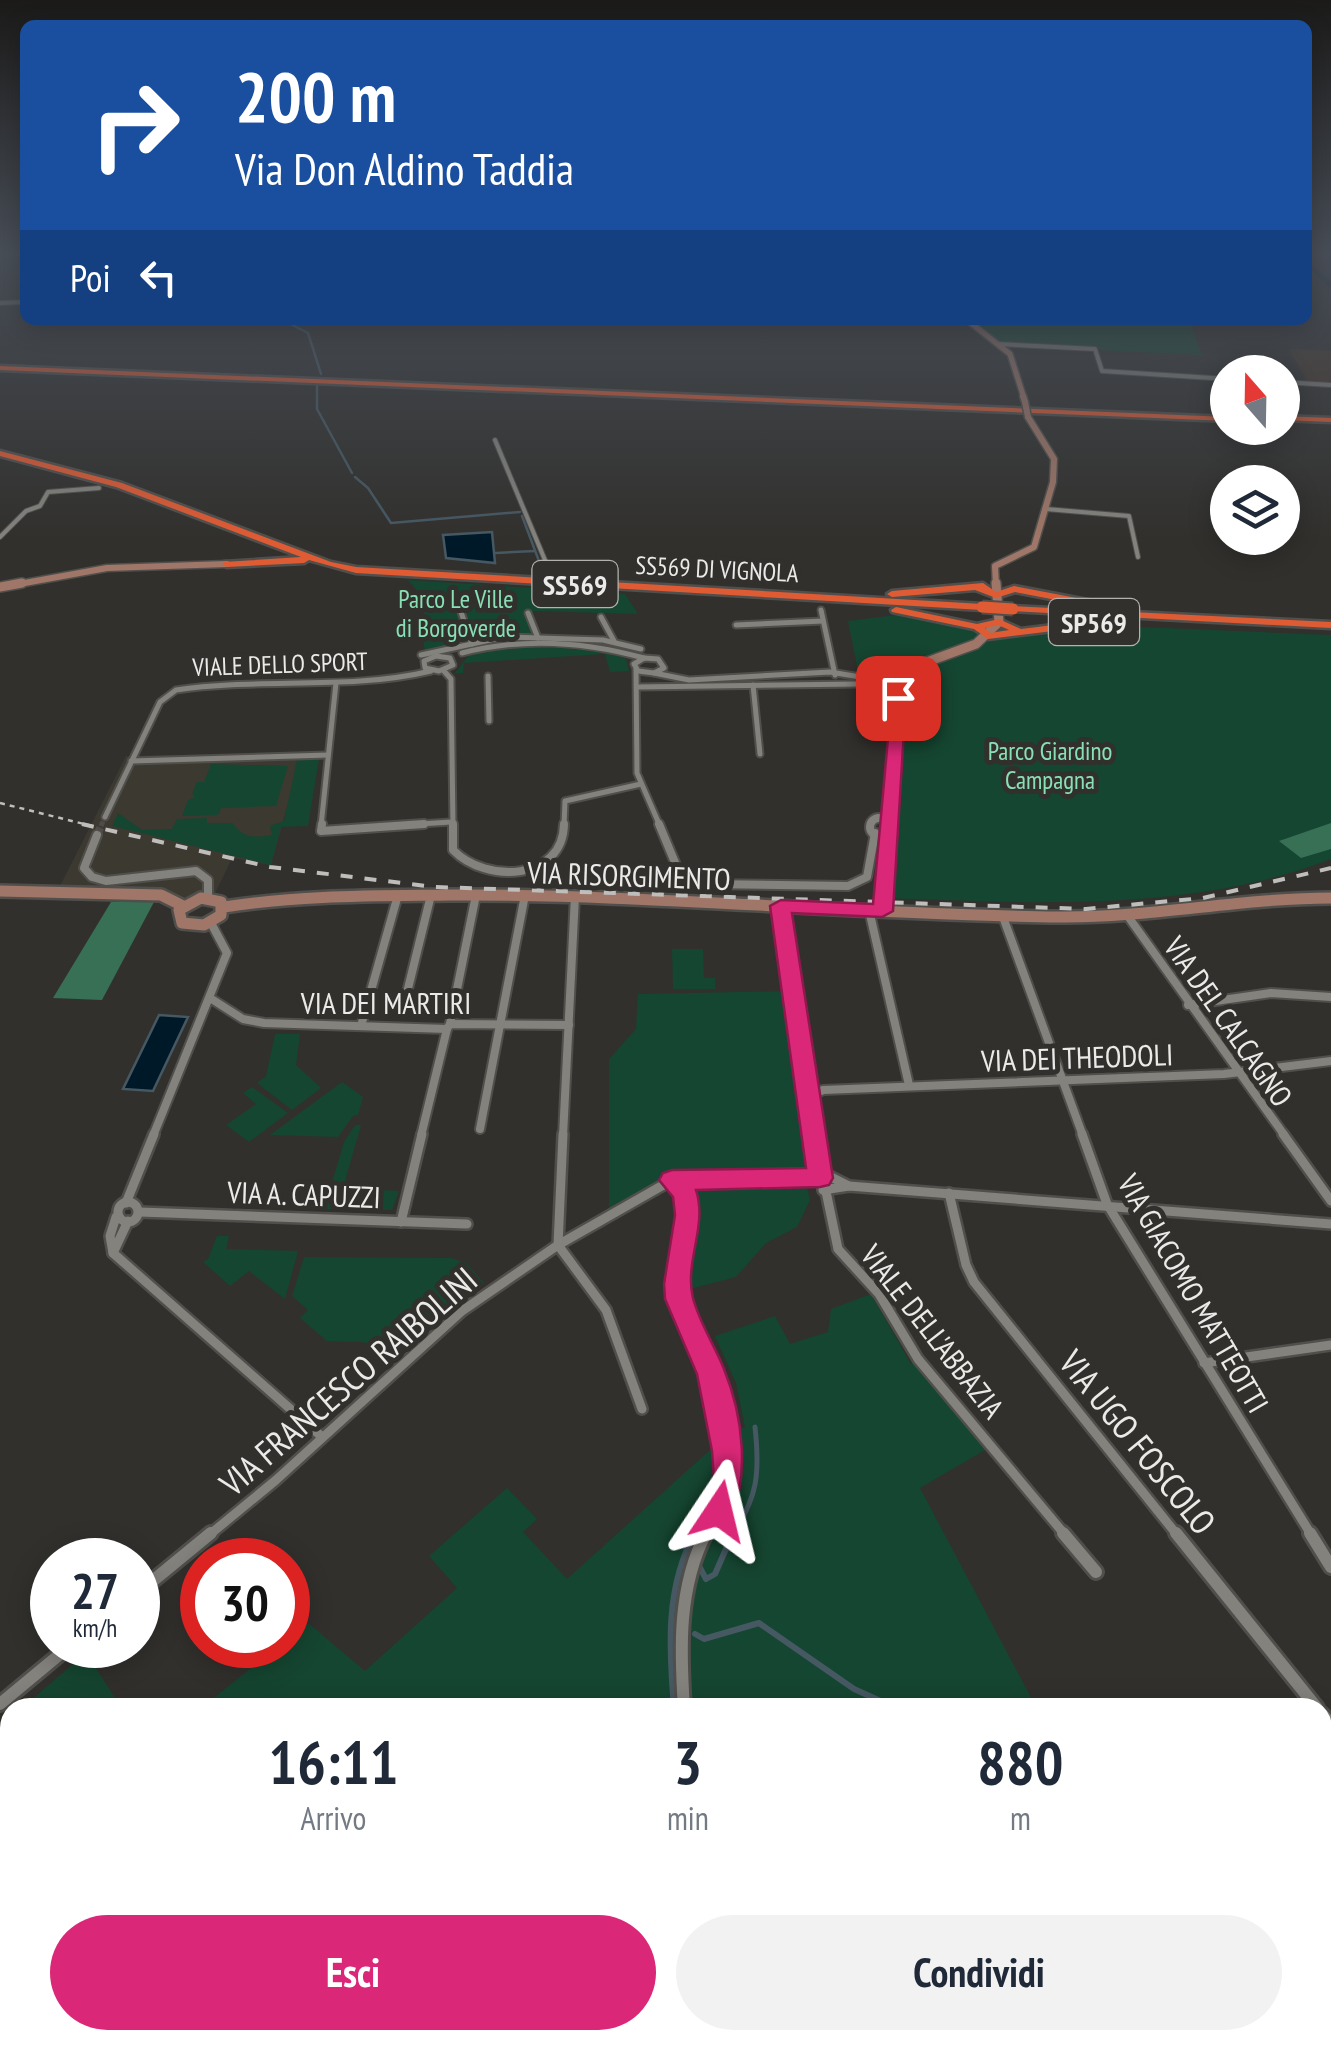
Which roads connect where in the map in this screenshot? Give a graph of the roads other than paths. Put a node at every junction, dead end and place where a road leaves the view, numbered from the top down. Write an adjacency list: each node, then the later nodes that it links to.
1 (1002, 348): 14 (street, bridge)
2 (1067, 348): 3 (street)
3 (1095, 349): 5 (street)
4 (0, 367): 8 (highway)
5 (1210, 378)
6 (1300, 383): 7 (street)
7 (1331, 385)
8 (1210, 417)
9 (1300, 421): 10 (highway)
10 (1331, 422)
11 (495, 440): 20 (street)
12 (0, 453): 15 (highway, SS569 DI VIGNOLA / SS569)
13 (99, 488): 16 (street)
14 (1046, 509): 17 (street); 22 (street)
15 (256, 536): 18 (highway); 19 (highway, SS569 DI VIGNOLA / SS569)
16 (0, 537)
17 (1138, 557)
18 (227, 564): 19 (highway, SS569); 21 (street)
19 (328, 564): 23 (highway, SS569 DI VIGNOLA / SS569)
20 (552, 577)
21 (0, 587)
22 (996, 590): 23 (highway, SP569); 27 (highway, SP569); 29 (street)
23 (822, 604): 27 (highway, SS569 DI VIGNOLA / SS569, bridge); 28 (street); 32 (highway)
24 (461, 612): 37 (street)
25 (528, 613): 35 (street)
26 (602, 618): 36 (street)
27 (1201, 620): 31 (highway, SS569 DI VIGNOLA / SS569); 33 (highway, SP569)
28 (824, 621): 30 (street); 52 (street)
29 (1000, 622): 32 (highway); 33 (highway, SP569); 34 (street)
30 (736, 625)
31 (1331, 625)
32 (977, 627): 34 (highway)
33 (1020, 630): 34 (highway, SP569)
34 (988, 636): 45 (street)
35 (538, 638): 36 (street); 37 (street)
36 (614, 642): 38 (street)
37 (472, 644): 41 (street)
38 (641, 649)
39 (466, 652): 40 (street); 42 (street); 44 (street)
40 (624, 652): 43 (street); 47 (street)
41 (421, 655)
42 (446, 657): 44 (street); 46 (street)
43 (644, 658): 47 (street); 48 (street)
44 (454, 662): 49 (street)
45 (928, 663): 50 (street); 56 (street)
46 (423, 666): 51 (street); 54 (street, VIALE DELLO SPORT)
47 (635, 666): 53 (street); 60 (street)
48 (664, 666): 53 (street); 57 (street)
49 (444, 670): 51 (street, VIALE DELLO SPORT); 72 (street)
50 (905, 670): 56 (street); 58 (street)
51 (430, 671): 54 (street, VIALE DELLO SPORT)
52 (834, 672): 57 (street); 58 (street); 61 (street)
53 (650, 673): 57 (street); 60 (street)
54 (412, 676): 59 (street, VIALE DELLO SPORT)
55 (488, 676): 66 (street)
56 (918, 676): 64 (street)
57 (673, 677)
58 (887, 679): 64 (street); 65 (street)
59 (336, 683): 68 (street); 69 (street, VIALE DELLO SPORT)
60 (638, 683): 63 (street); 70 (street)
61 (837, 684): 62 (street); 63 (street)
62 (857, 684)
63 (754, 685): 67 (street)
64 (910, 686): 65 (street)
65 (898, 698): 73 (street)
66 (489, 722)
67 (760, 754)
68 (328, 755): 69 (street); 72 (street)
69 (131, 761): 71 (street, VIALE DELLO SPORT)
70 (641, 784): 72 (street); 74 (street)
71 (105, 817)
72 (451, 822)
73 (889, 826): 74 (street); 74 (street); 88 (street)
74 (874, 833)
75 (96, 835): 82 (street)
76 (0, 891): 84 (street)
77 (398, 895): 78 (street, VIA RISORGIMENTO); 86 (street, VIA RISORGIMENTO); 98 (street)
78 (431, 895): 79 (street, VIA RISORGIMENTO); 95 (street)
79 (476, 896): 80 (street, VIA RISORGIMENTO); 99 (street)
80 (525, 896): 81 (street, VIA RISORGIMENTO); 96 (street)
81 (574, 896): 85 (street, VIA RISORGIMENTO); 97 (street)
82 (208, 898): 84 (street); 86 (street)
83 (1331, 898): 90 (street, VIA RISORGIMENTO)
84 (183, 906): 91 (street)
85 (781, 906): 87 (street, VIA RISORGIMENTO); 103 (street, VIALE DELL'ABBAZIA)
86 (224, 907): 91 (street)
87 (869, 910): 88 (street, VIA RISORGIMENTO); 104 (street)
88 (882, 911): 89 (street, VIA RISORGIMENTO)
89 (1002, 916): 90 (street, VIA RISORGIMENTO); 102 (street, VIA GIACOMO MATTEOTTI)
90 (1127, 916): 94 (street, VIA DEL CALCAGNO)
91 (211, 922): 93 (street)
92 (1331, 997): 94 (street)
93 (210, 998): 98 (street, VIA DEI MARTIRI); 114 (street)
94 (1188, 1005): 101 (street, VIA DEL CALCAGNO)
95 (402, 1012)
96 (498, 1025): 97 (street, VIA DEI MARTIRI); 99 (street, VIA DEI MARTIRI); 107 (street)
97 (569, 1025): 122 (street)
98 (361, 1026): 99 (street, VIA DEI MARTIRI)
99 (448, 1026): 119 (street)
100 (1331, 1061): 101 (street, VIA DEI THEODOLI)
101 (1238, 1074): 102 (street, VIA DEI THEODOLI); 113 (street, VIA DEL CALCAGNO)
102 (1059, 1080): 104 (street, VIA DEI THEODOLI); 115 (street, VIA GIACOMO MATTEOTTI)
103 (808, 1084): 105 (street); 106 (street, VIALE DELL'ABBAZIA)
104 (909, 1086): 105 (street, VIA DEI THEODOLI)
105 (822, 1090): 106 (street)
106 (810, 1096): 108 (street, VIALE DELL'ABBAZIA)
107 (480, 1129)
108 (820, 1174): 109 (street); 110 (street); 111 (street, VIALE DELL'ABBAZIA)
109 (672, 1180): 122 (street, VIA FRANCESCO RAIBOLINI); 133 (street)
110 (849, 1186): 111 (street); 112 (street)
111 (823, 1190): 129 (street, VIALE DELL'ABBAZIA)
112 (949, 1193): 115 (street); 134 (street, VIA UGO FOSCOLO)
113 (1331, 1201)
114 (126, 1204): 116 (street); 117 (street)
115 (1107, 1204): 121 (street); 125 (street, VIA GIACOMO MATTEOTTI)
116 (140, 1212): 118 (street); 119 (street, VIA A. CAPUZZI)
117 (116, 1218): 118 (street); 123 (street)
118 (128, 1221): 123 (street)
119 (401, 1222): 120 (street, VIA A. CAPUZZI)
120 (467, 1224)
121 (1331, 1224)
122 (558, 1245): 126 (street); 127 (street, VIA FRANCESCO RAIBOLINI)
123 (113, 1252): 127 (street)
124 (1331, 1345): 125 (street)
125 (1204, 1363): 128 (street, VIA GIACOMO MATTEOTTI)
126 (642, 1409)
127 (321, 1436): 130 (street, VIA FRANCESCO RAIBOLINI)
128 (1331, 1568)
129 (1096, 1572)
130 (160, 1576)
131 (43, 1668): 132 (street)
132 (7, 1698)
133 (683, 1698)
134 (1309, 1698)

